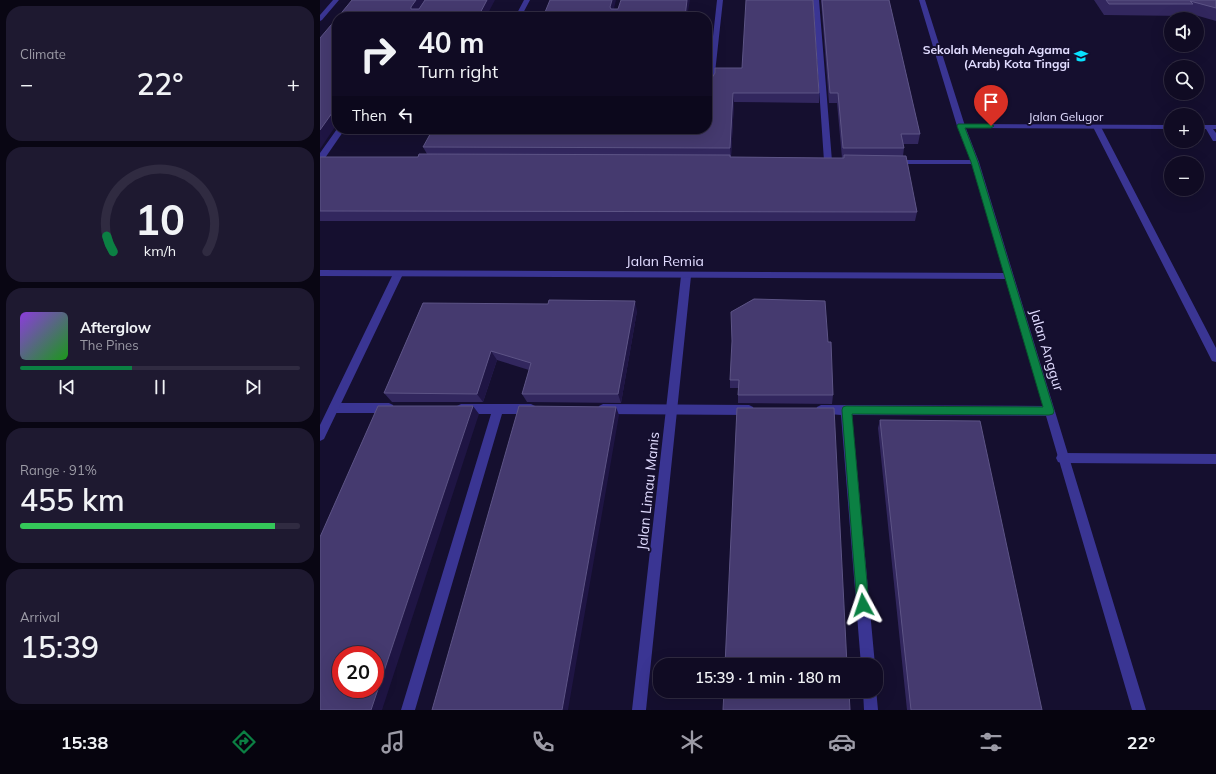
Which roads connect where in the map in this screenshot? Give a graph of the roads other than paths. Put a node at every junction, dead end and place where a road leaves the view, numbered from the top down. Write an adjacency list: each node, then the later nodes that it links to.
1 (336, 0): 7 (street)
2 (527, 0): 6 (street)
3 (720, 0): 8 (street)
4 (816, 0): 18 (street)
5 (922, 0): 9 (street, Jalan Anggur)
6 (521, 12)
7 (320, 19)
8 (712, 73)
9 (961, 126): 10 (street, Jalan Gelugor); 20 (street, Jalan Anggur)
10 (1097, 127): 11 (street, Jalan Gelugor); 25 (street)
11 (1164, 127)
12 (1204, 127): 13 (street)
13 (1208, 127): 14 (street); 16 (street)
14 (1216, 127)
15 (338, 134): 17 (street)
16 (1216, 139)
17 (323, 160)
18 (827, 161)
19 (889, 162): 20 (street)
20 (974, 162): 24 (street, Jalan Anggur)
21 (320, 273): 22 (street, Jalan Remia)
22 (398, 274): 23 (street, Jalan Remia); 26 (street)
23 (686, 276): 24 (street, Jalan Remia); 32 (street, Jalan Limau Manis)
24 (1009, 276): 36 (street, Jalan Anggur)
25 (1216, 358)
26 (334, 408): 27 (street); 37 (street)
27 (396, 408)
28 (451, 409): 29 (street)
29 (498, 409): 30 (street); 42 (street)
30 (538, 409)
31 (593, 409): 32 (street)
32 (672, 409): 33 (street); 43 (street, Jalan Limau Manis)
33 (759, 410)
34 (807, 410): 35 (street)
35 (846, 410): 36 (street); 40 (street)
36 (1049, 411): 38 (street, Jalan Anggur)
37 (320, 436)
38 (1062, 458): 39 (street); 45 (street, Jalan Anggur)
39 (1216, 459)
40 (867, 658)
41 (870, 698): 44 (street)
42 (408, 710)
43 (639, 710)
44 (871, 710)
45 (1139, 710)

